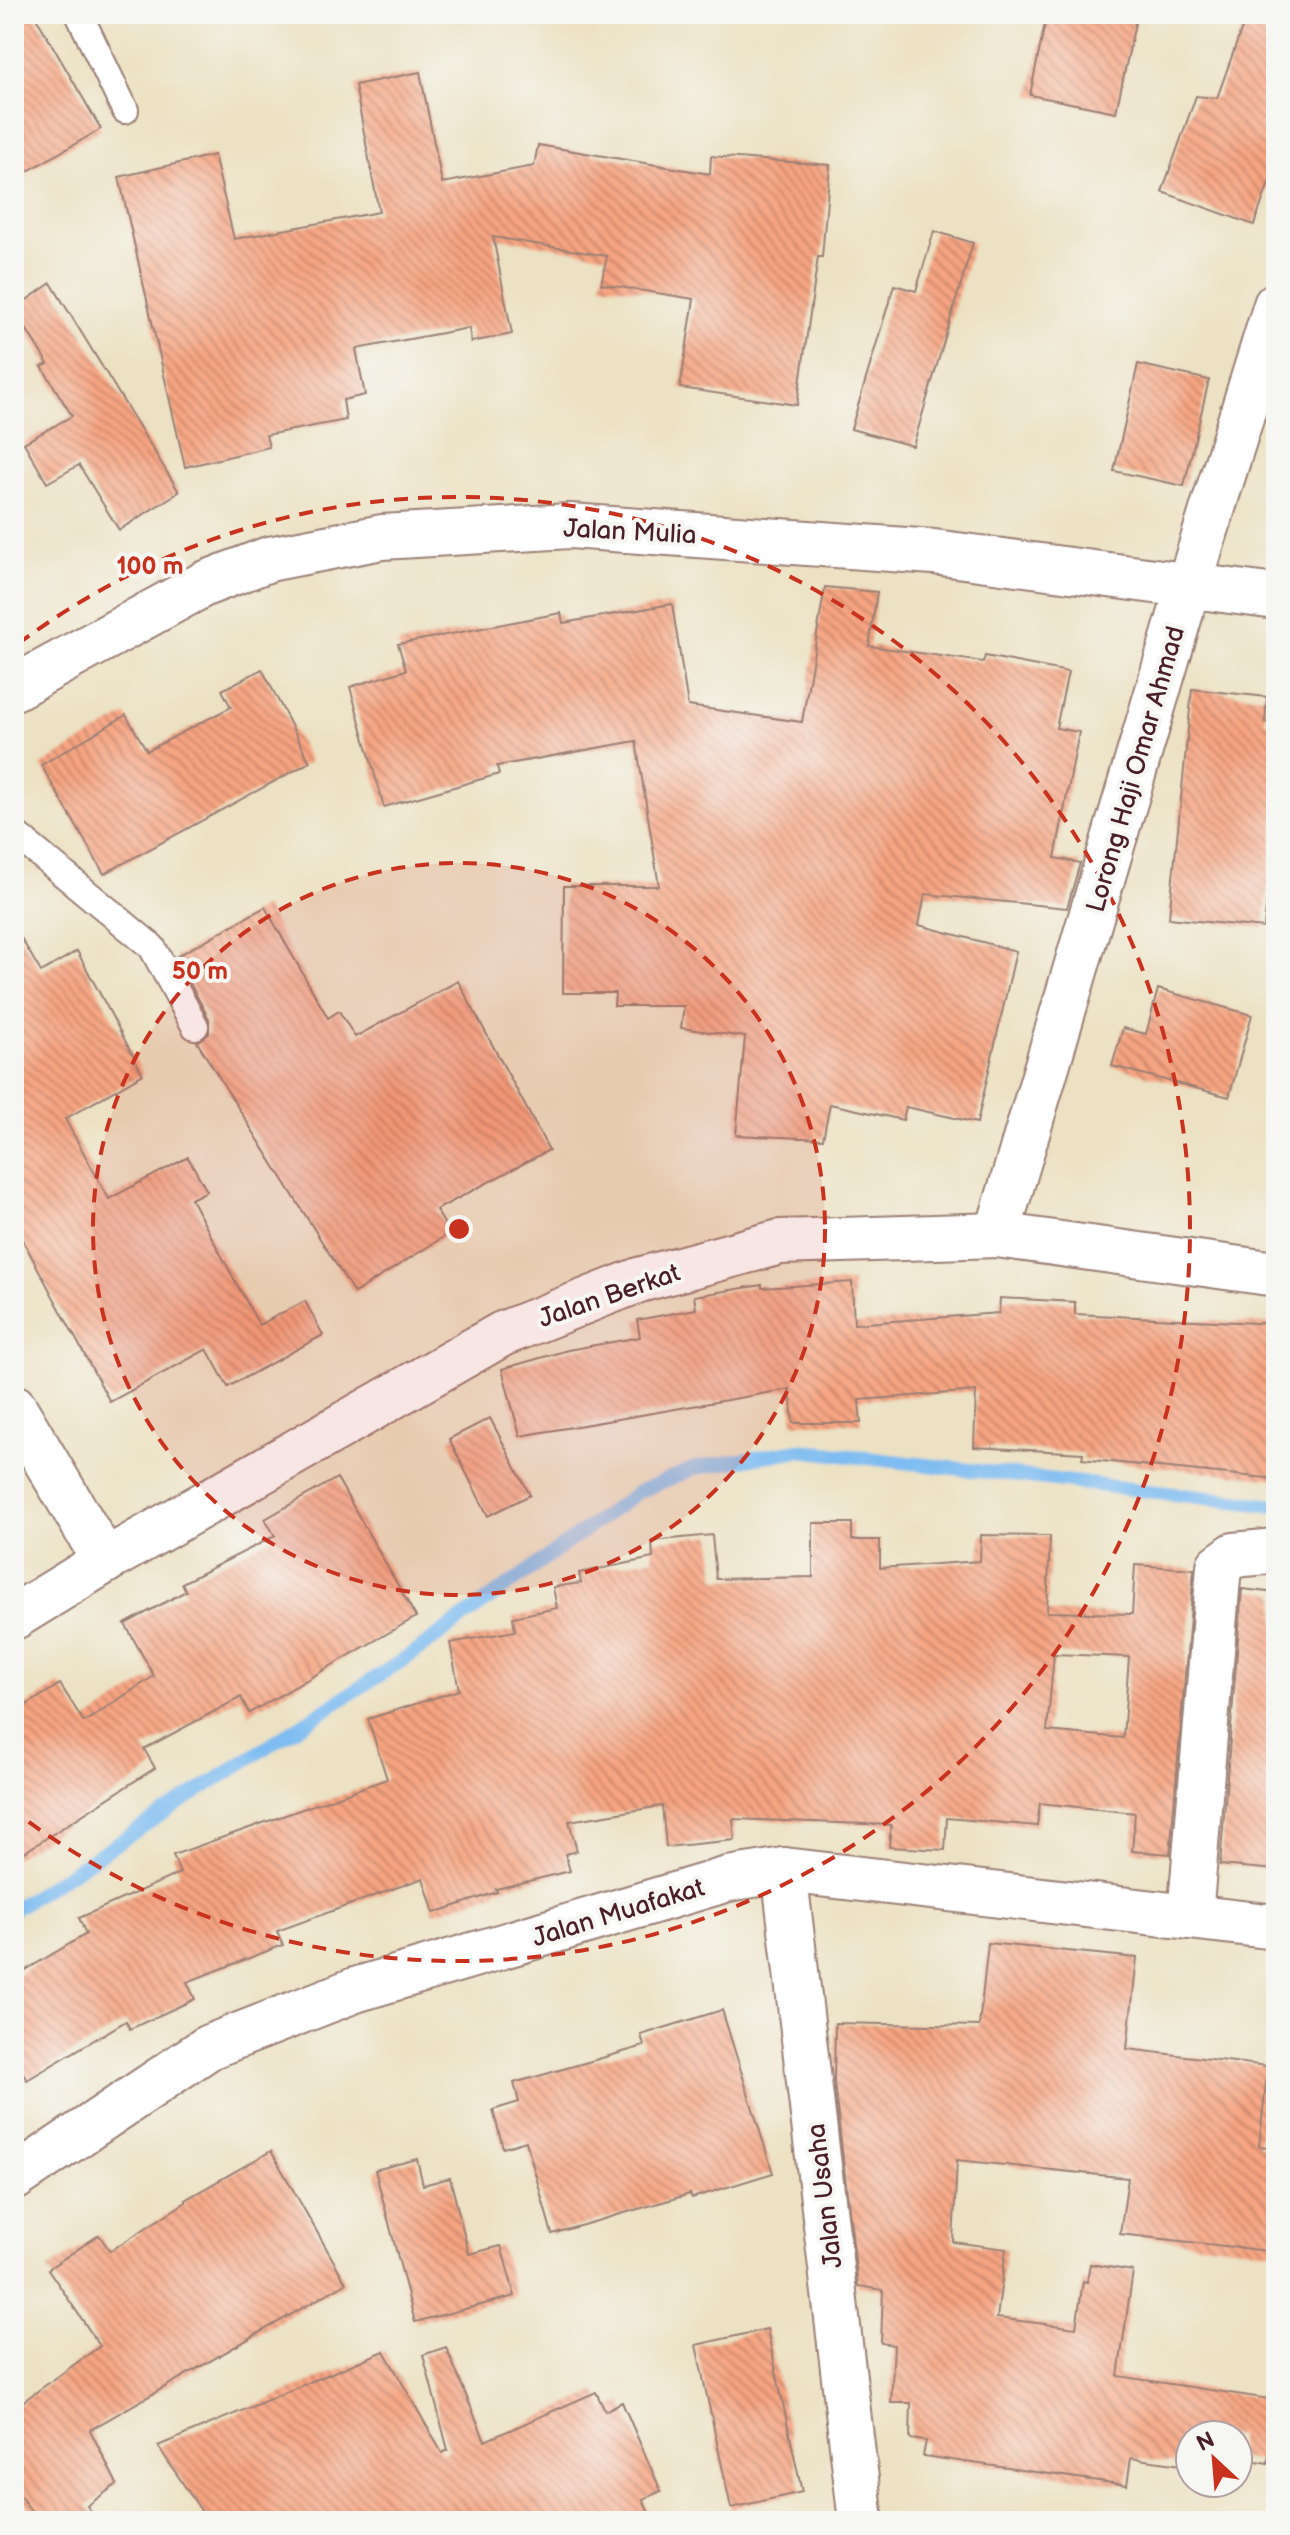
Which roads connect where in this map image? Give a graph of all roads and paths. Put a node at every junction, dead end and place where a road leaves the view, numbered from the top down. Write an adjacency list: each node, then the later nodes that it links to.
1 (79, 14): 2 (lane)
2 (125, 110)
3 (1276, 305): 4 (street, Lorong Haji Omar Ahmad)
4 (1189, 585): 5 (street, Jalan Mulia); 6 (street, Jalan Mulia); 9 (street, Lorong Haji Omar Ahmad)
5 (1276, 597)
6 (14, 688)
7 (14, 833): 8 (lane)
8 (195, 1026)
9 (997, 1235): 10 (street, Jalan Berkat); 13 (street, Jalan Berkat)
10 (1276, 1274)
11 (14, 1407): 13 (street)
12 (1276, 1551): 16 (street)
13 (105, 1561): 14 (street, Jalan Berkat)
14 (14, 1617)
15 (784, 1870): 16 (street, Jalan Muafakat); 18 (street, Jalan Muafakat); 19 (street, Jalan Usaha)
16 (1190, 1917): 17 (street, Jalan Muafakat)
17 (1276, 1927)
18 (14, 2178)
19 (861, 2521)

